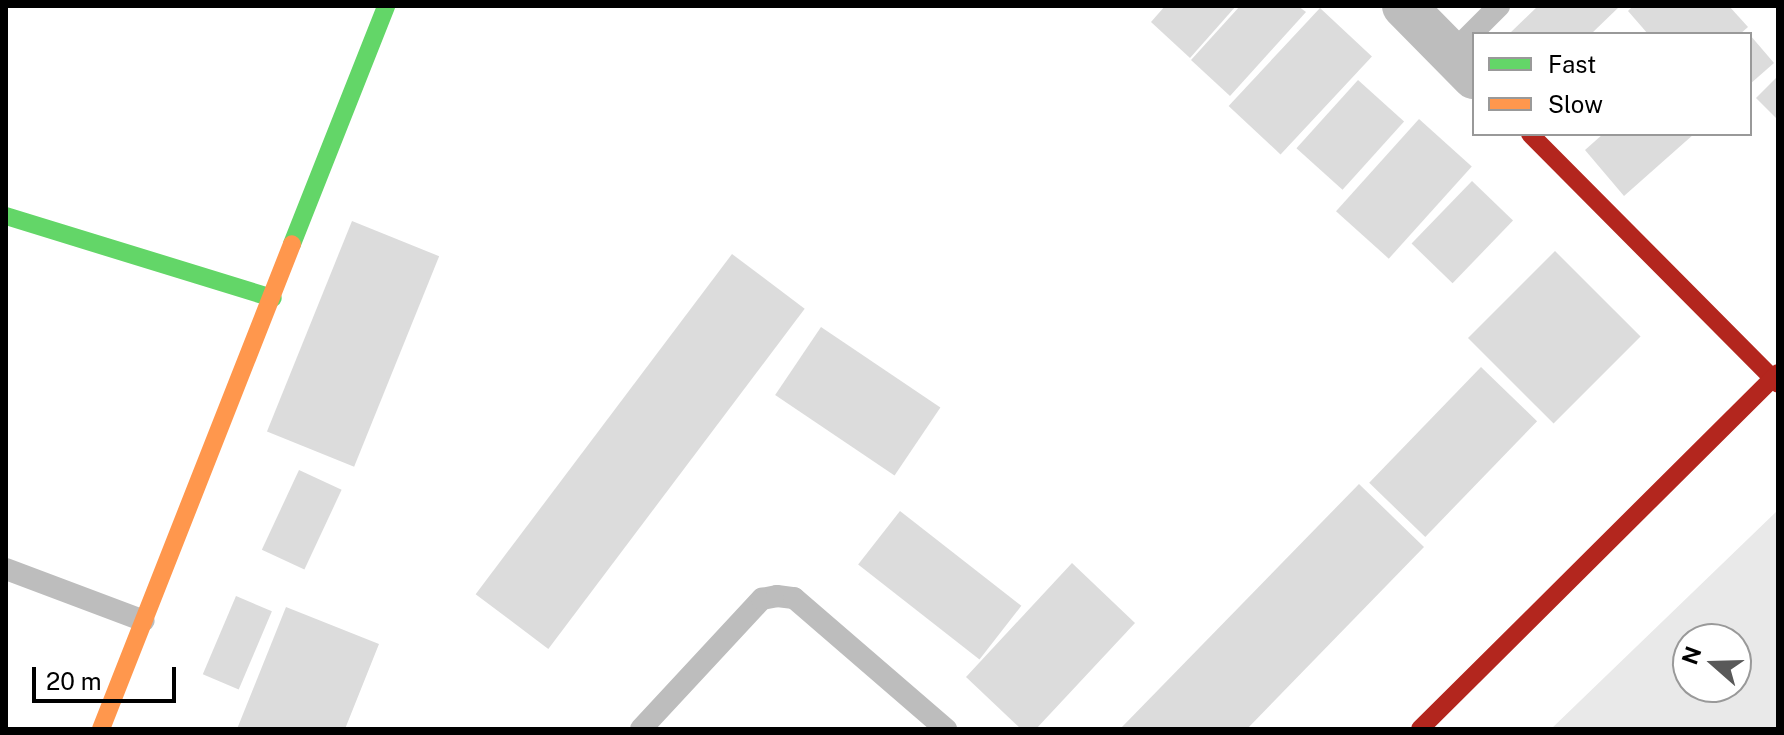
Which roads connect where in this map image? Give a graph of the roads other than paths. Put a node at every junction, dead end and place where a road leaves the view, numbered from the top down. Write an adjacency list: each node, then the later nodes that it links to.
1 (386, 6): 8 (street)
2 (1404, 6): 5 (street)
3 (1499, 6): 4 (lane)
4 (1483, 32)
5 (1462, 66)
6 (1543, 138): 9 (street)
7 (6, 216): 8 (street)
8 (273, 298): 11 (street)
9 (1776, 379): 15 (street)
10 (6, 569): 11 (lane)
11 (144, 621): 12 (street)
12 (101, 729)
13 (641, 729): 14 (lane)
14 (946, 729)
15 (1420, 729)

